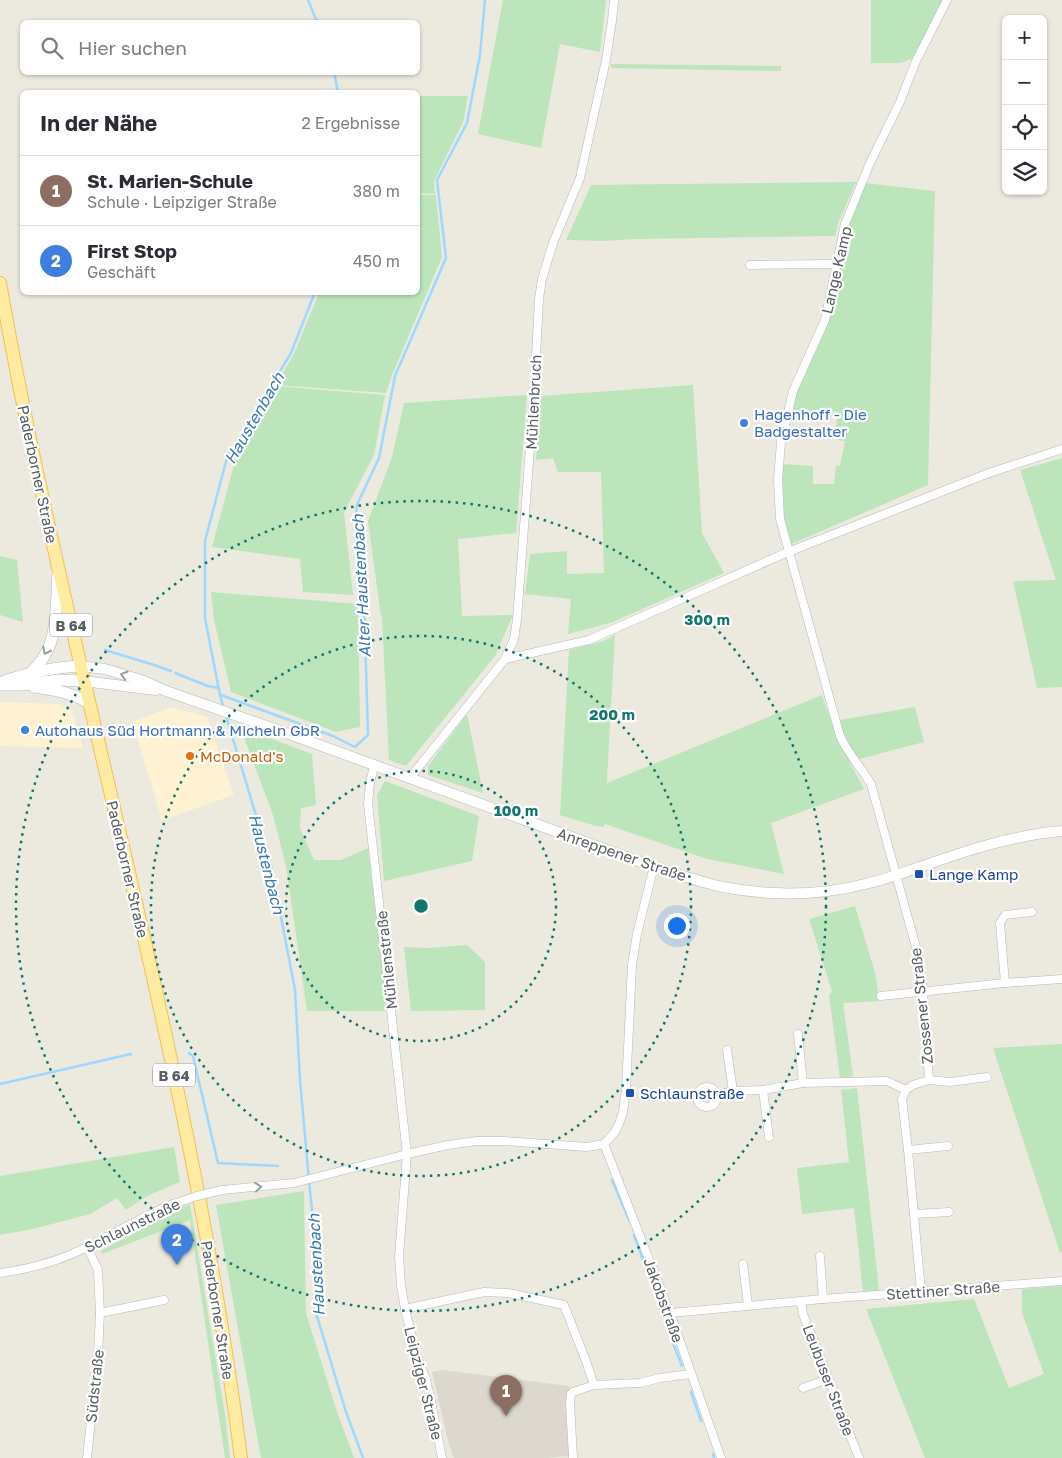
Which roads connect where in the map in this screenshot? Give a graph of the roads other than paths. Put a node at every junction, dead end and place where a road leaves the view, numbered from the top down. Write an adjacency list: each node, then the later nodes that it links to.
1 (614, 0): 9 (street, Mühlenbruch)
2 (947, 0): 4 (street, Lange Kamp)
3 (750, 265): 4 (street)
4 (836, 265): 7 (street, Lange Kamp)
5 (0, 283): 8 (main road, Paderborner Straße / B 64)
6 (1062, 449): 7 (street)
7 (788, 552): 9 (street); 21 (street, Lange Kamp)
8 (58, 569): 10 (main road, Paderborner Straße / B 64); 11 (main road, one-way to 11)
9 (505, 659): 18 (street, Mühlenbruch)
10 (80, 666): 11 (main road); 12 (main road, Paderborner Straße / B 64); 15 (street, Anreppener Straße, one-way to 10)
11 (30, 673): 13 (main road)
12 (84, 681): 14 (main road); 15 (street, Anreppener Straße); 16 (main road, Paderborner Straße / B 64)
13 (0, 684): 14 (main road)
14 (22, 685): 16 (main road)
15 (166, 692): 17 (street, Anreppener Straße)
16 (88, 702): 62 (main road, Paderborner Straße / B 64)
17 (374, 766): 18 (street, Anreppener Straße); 40 (street, Mühlenstraße)
18 (409, 779): 20 (street, Anreppener Straße)
19 (1062, 831): 21 (street, Anreppener Straße)
20 (654, 866): 21 (street, Anreppener Straße); 37 (street)
21 (896, 875): 25 (street, Zossener Straße)
22 (1032, 912): 24 (street)
23 (1062, 979): 24 (street)
24 (1005, 983): 25 (street)
25 (923, 991): 26 (street); 30 (street, Zossener Straße)
26 (881, 996)
27 (798, 1034): 31 (street)
28 (727, 1050): 34 (street)
29 (987, 1077): 30 (street, Zossener Straße)
30 (929, 1080): 33 (street, Zossener Straße)
31 (803, 1083): 32 (street); 33 (street)
32 (763, 1090): 34 (street); 36 (street)
33 (906, 1090): 39 (street)
34 (732, 1092): 35 (street)
35 (716, 1096)
36 (769, 1137)
37 (604, 1144): 40 (street, Schlaunstraße); 54 (street, Jakobstraße)
38 (948, 1146): 39 (street)
39 (908, 1150): 42 (street)
40 (408, 1154): 43 (street, Schlaunstraße, one-way to 40, bridge); 53 (street, Leipziger Straße)
41 (949, 1212): 42 (street)
42 (914, 1214): 48 (street)
43 (87, 1247): 46 (street, Schlaunstraße); 55 (street, Südstraße)
44 (820, 1256): 49 (street)
45 (743, 1264): 52 (street)
46 (0, 1273)
47 (1062, 1281): 48 (street, Stettiner Straße)
48 (921, 1291): 49 (street, Stettiner Straße)
49 (823, 1299): 51 (street, Stettiner Straße)
50 (164, 1300): 55 (street)
51 (801, 1302): 52 (street, Stettiner Straße); 57 (street, Leubuser Straße)
52 (748, 1305): 54 (street, Stettiner Straße)
53 (405, 1309): 58 (street, Leipziger Straße); 63 (street, Leipziger Straße)
54 (670, 1312): 56 (street, Jakobstraße)
55 (100, 1314): 61 (street, Südstraße)
56 (691, 1374): 58 (street); 64 (street, Jakobstraße)
57 (828, 1379): 59 (street); 65 (street, Leubuser Straße)
58 (594, 1385): 60 (street)
59 (803, 1388)
60 (573, 1457)
61 (87, 1458)
62 (241, 1458)
63 (442, 1458)
64 (721, 1458)
65 (859, 1458)

